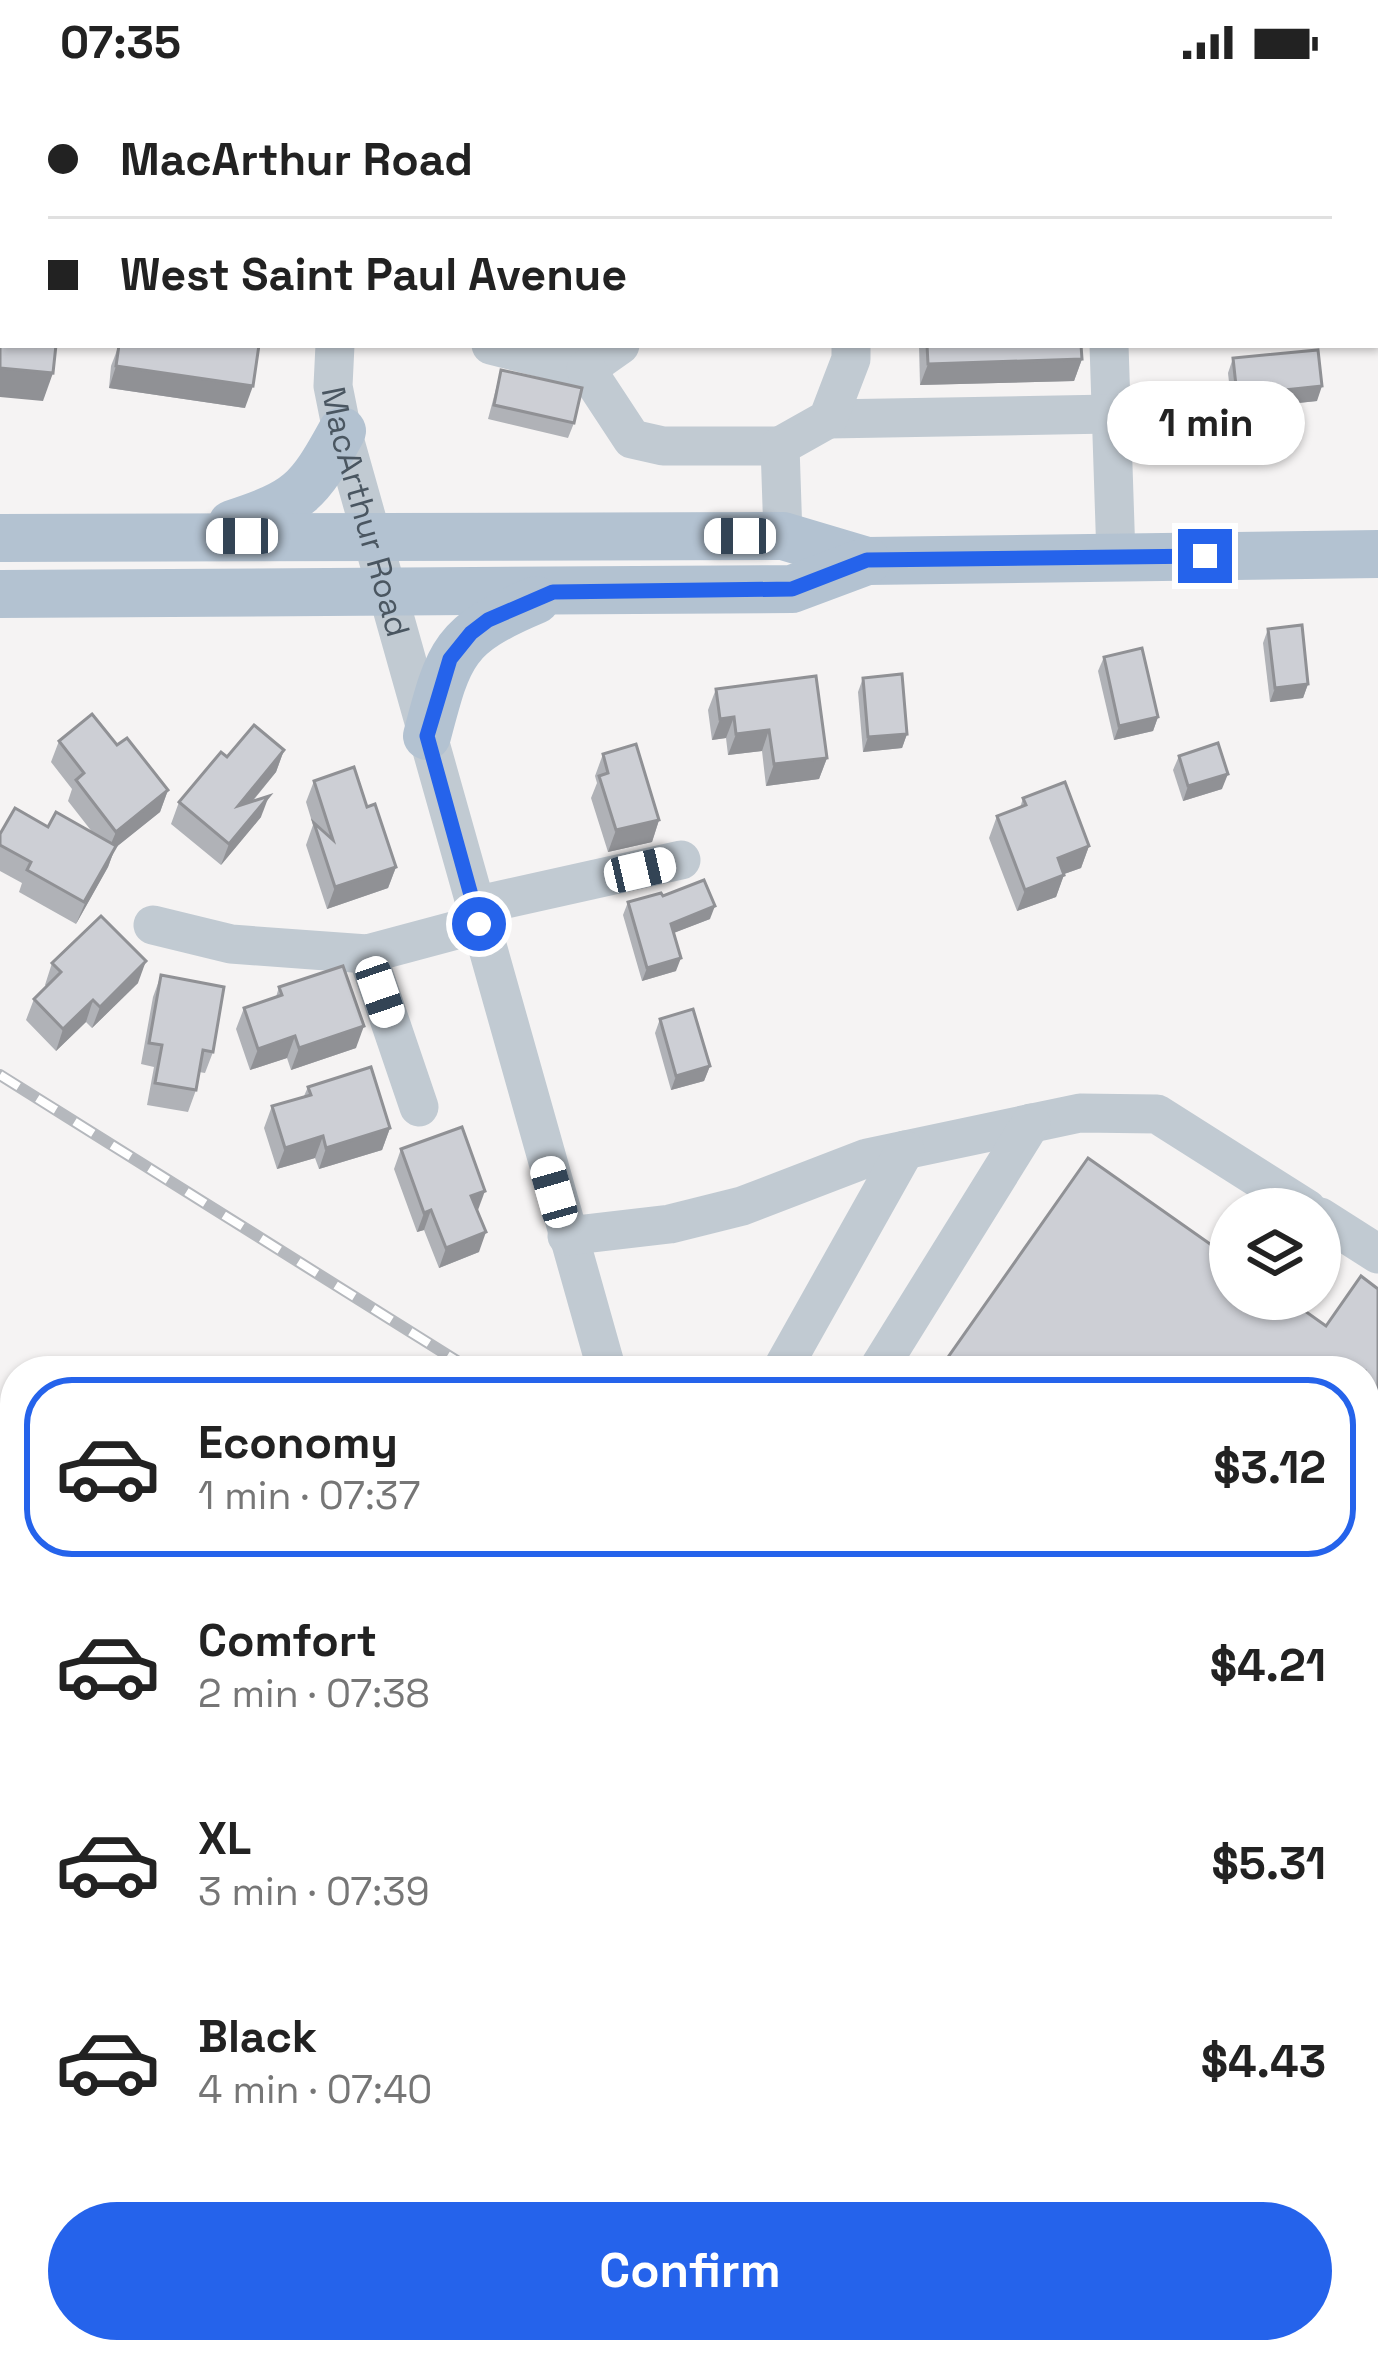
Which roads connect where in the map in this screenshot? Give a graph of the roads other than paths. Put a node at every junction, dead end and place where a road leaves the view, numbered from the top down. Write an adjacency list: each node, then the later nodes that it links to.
1 (335, 348): 9 (street, MacArthur Road)
2 (503, 348): 6 (street)
3 (616, 348): 6 (street)
4 (1109, 348): 7 (street)
5 (843, 350): 8 (street)
6 (586, 369): 10 (street)
7 (1111, 414): 8 (street); 16 (street)
8 (828, 419): 10 (street)
9 (342, 431): 11 (main road); 12 (street, MacArthur Road)
10 (780, 446): 13 (street)
11 (197, 536): 12 (main road); 14 (main road)
12 (372, 536): 13 (main road); 19 (street, MacArthur Road)
13 (783, 536): 17 (main road)
14 (0, 538)
15 (1378, 554): 16 (main road)
16 (1116, 557): 17 (main road)
17 (867, 560): 18 (main road)
18 (553, 592): 19 (main road); 21 (main road)
19 (388, 593): 20 (main road); 21 (street, MacArthur Road)
20 (0, 594)
21 (427, 736): 23 (street, MacArthur Road)
22 (681, 860): 23 (street)
23 (477, 915): 25 (street); 31 (street, MacArthur Road)
24 (153, 925): 25 (street)
25 (367, 953): 26 (street)
26 (419, 1107)
27 (1031, 1123): 28 (street); 29 (street); 35 (street)
28 (905, 1150): 31 (street); 34 (street)
29 (1274, 1188)
30 (1341, 1230): 32 (street)
31 (567, 1236): 33 (street, MacArthur Road)
32 (1378, 1254)
33 (603, 1356)
34 (789, 1356)
35 (886, 1356)

